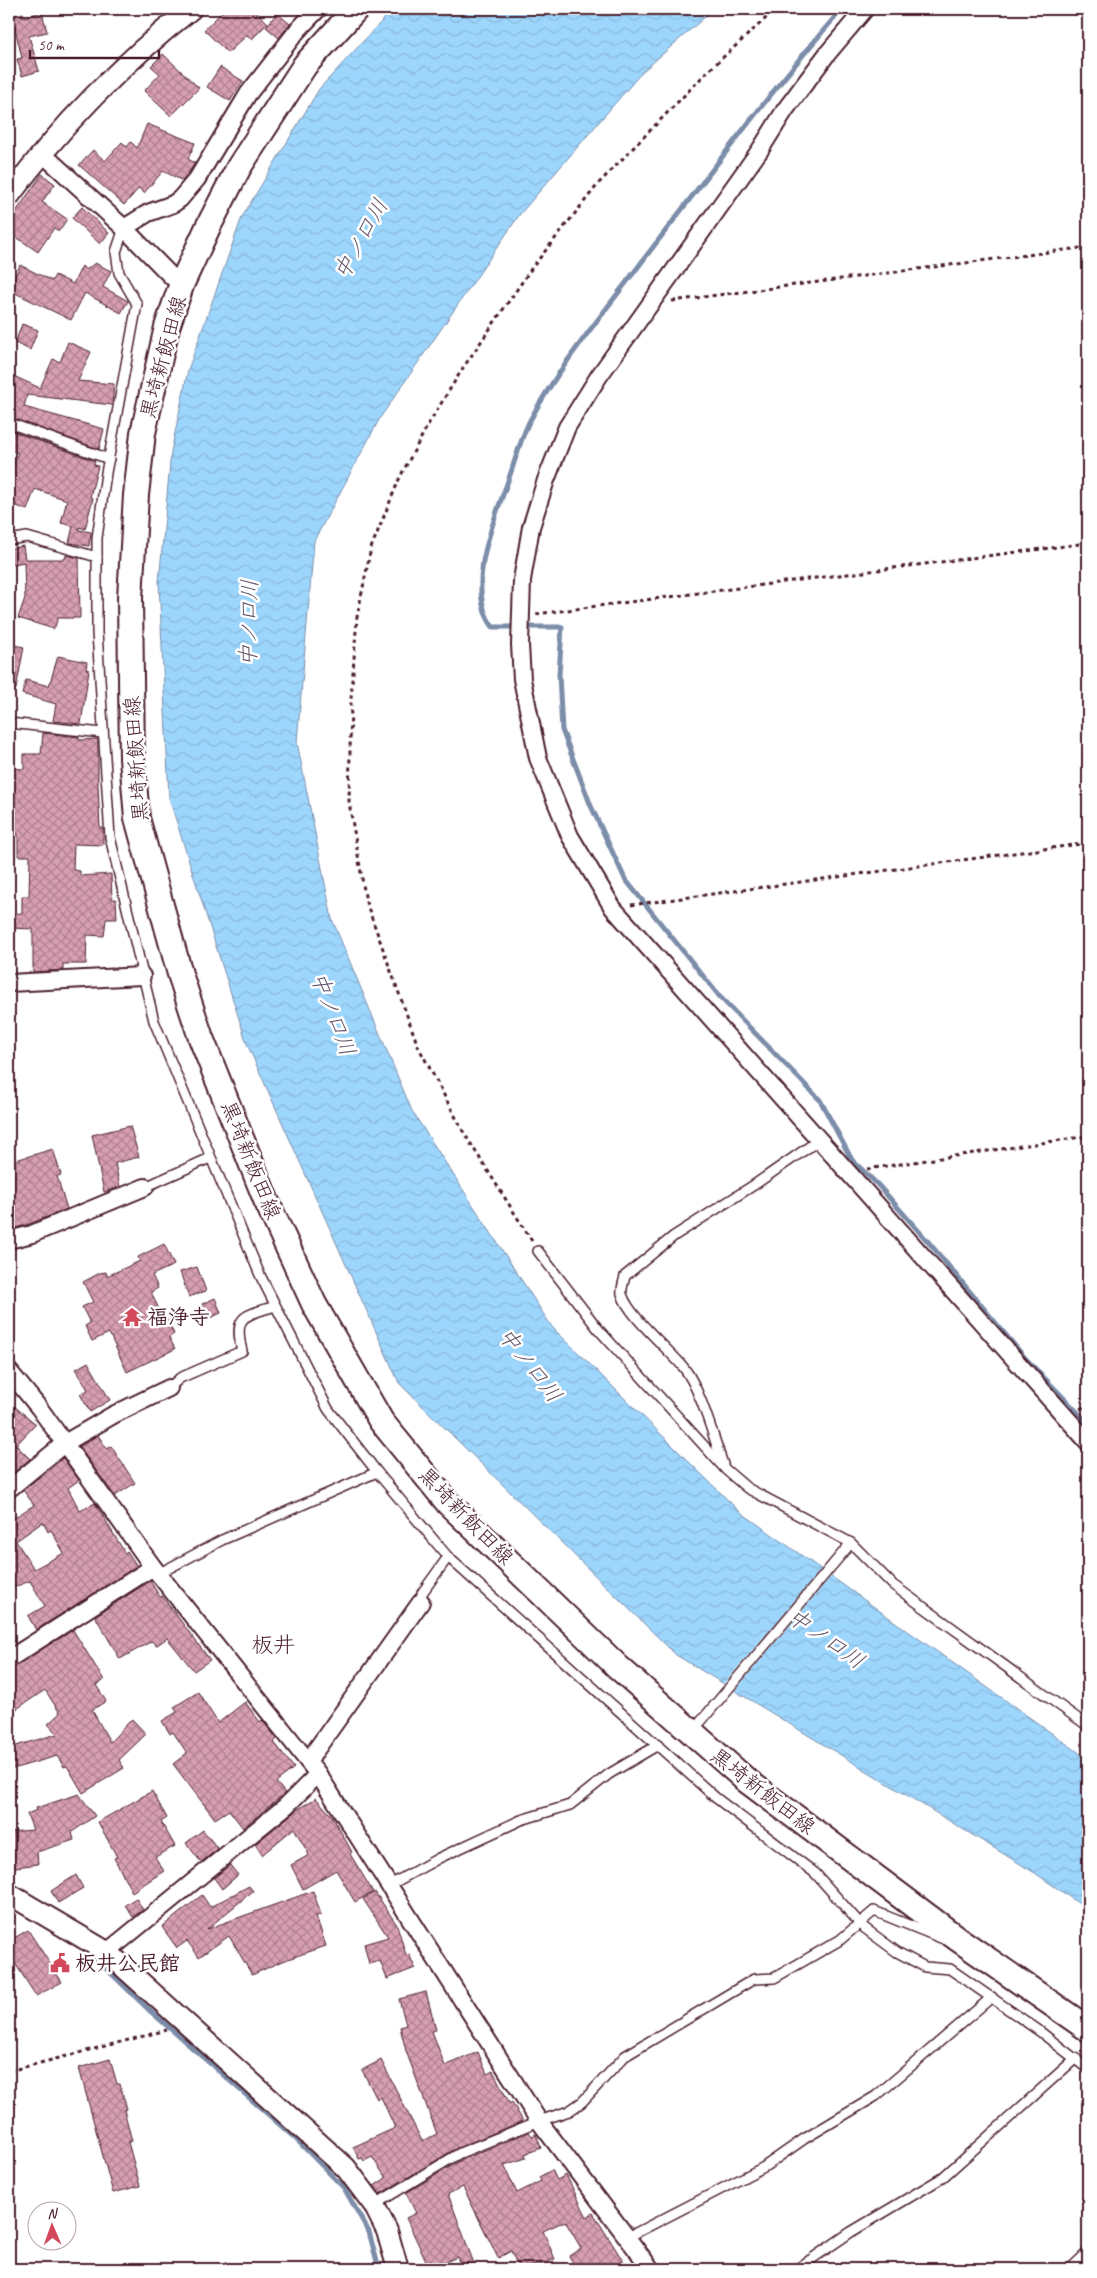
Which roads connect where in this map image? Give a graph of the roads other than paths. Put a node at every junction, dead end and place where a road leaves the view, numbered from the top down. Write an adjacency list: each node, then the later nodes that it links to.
1 (191, 9): 5 (street)
2 (318, 9): 7 (street)
3 (356, 9): 8 (main road, 黒埼新飯田線)
4 (865, 9): 17 (street)
5 (43, 154): 6 (street); 7 (street)
6 (9, 196)
7 (124, 228): 8 (street); 10 (lane)
8 (182, 283): 36 (main road, 黒埼新飯田線)
9 (9, 423): 10 (lane)
10 (109, 459): 12 (lane)
11 (9, 540): 12 (lane)
12 (97, 557): 14 (lane)
13 (9, 723): 14 (lane)
14 (102, 733): 15 (lane)
15 (142, 976): 16 (street); 18 (lane)
16 (9, 983)
17 (819, 1140): 25 (street); 27 (lane)
18 (210, 1158): 19 (lane); 22 (lane)
19 (145, 1187): 20 (street)
20 (9, 1240)
21 (538, 1251): 27 (lane)
22 (275, 1306): 24 (lane); 28 (lane)
23 (9, 1371): 26 (street)
24 (169, 1388): 26 (street)
25 (1088, 1442)
26 (65, 1443): 29 (street); 32 (street)
27 (726, 1470): 30 (lane)
28 (377, 1472): 31 (lane); 32 (lane)
29 (9, 1489)
30 (851, 1543): 35 (lane); 36 (lane)
31 (448, 1557): 33 (lane); 37 (lane)
32 (156, 1570): 34 (street); 38 (street)
33 (421, 1602): 38 (street)
34 (9, 1659)
35 (1088, 1726)
36 (694, 1729): 42 (main road, 黒埼新飯田線)
37 (658, 1745): 39 (lane); 41 (lane)
38 (313, 1768): 39 (street); 43 (street)
39 (388, 1886): 48 (street)
40 (9, 1894): 43 (street)
41 (860, 1924): 42 (lane); 44 (lane); 48 (lane)
42 (958, 1939): 45 (main road, 黒埼新飯田線)
43 (106, 1952): 49 (street)
44 (992, 1997): 46 (lane); 50 (lane)
45 (1088, 2029)
46 (1076, 2058): 47 (lane); 54 (lane)
47 (1088, 2069)
48 (539, 2121): 49 (lane); 50 (street)
49 (374, 2205): 52 (street)
50 (628, 2237): 53 (street)
51 (1088, 2252): 55 (lane)
52 (398, 2269)
53 (652, 2269)
54 (797, 2269)
55 (1070, 2269)

